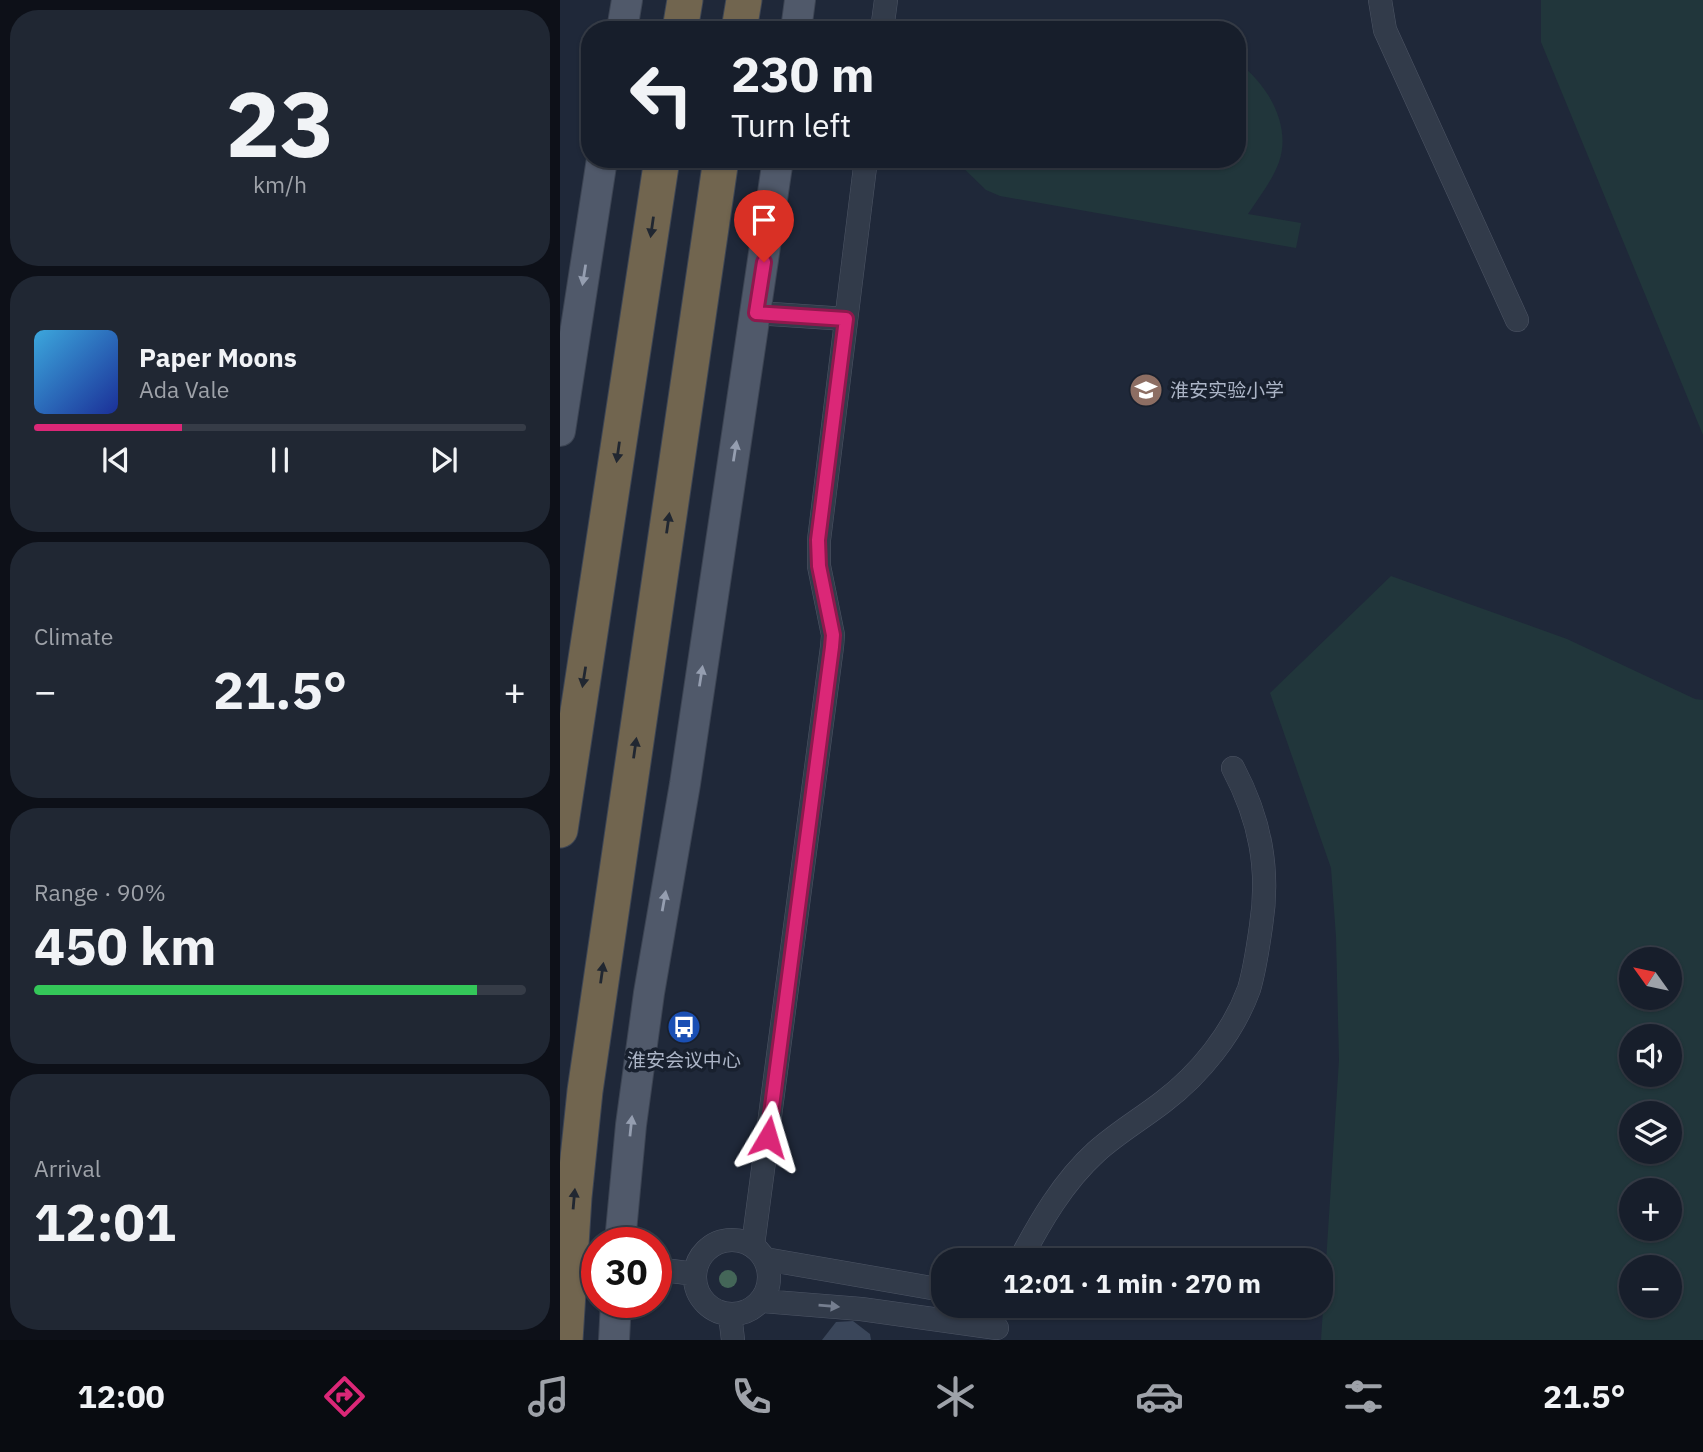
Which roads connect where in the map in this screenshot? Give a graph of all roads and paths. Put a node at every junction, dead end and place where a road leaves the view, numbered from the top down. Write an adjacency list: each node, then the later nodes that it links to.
1 (627, 0): 7 (main road)
2 (685, 0): 8 (highway)
3 (744, 0): 9 (highway)
4 (800, 0): 10 (main road)
5 (886, 0): 11 (street)
6 (1380, 0): 19 (street)
7 (624, 21)
8 (682, 21)
9 (740, 21)
10 (797, 21)
11 (883, 21)
12 (601, 168): 20 (main road, one-way to 20)
13 (661, 168): 22 (highway, one-way to 22)
14 (720, 168): 33 (highway, one-way to 14)
15 (777, 168): 17 (main road)
16 (865, 168): 18 (street)
17 (756, 313): 18 (street); 23 (main road, one-way to 17)
18 (846, 319): 25 (street)
19 (1517, 320)
20 (560, 431)
21 (1233, 768): 24 (street)
22 (560, 830)
23 (621, 1227)
24 (1027, 1248)
25 (759, 1252): 27 (street); 28 (street); 29 (street)
26 (672, 1271): 27 (street)
27 (695, 1274): 30 (street)
28 (931, 1288)
29 (761, 1301): 30 (street); 32 (street, one-way to 32)
30 (730, 1314): 35 (street)
31 (615, 1318): 34 (main road)
32 (997, 1324)
33 (565, 1340)
34 (614, 1340)
35 (733, 1340)

